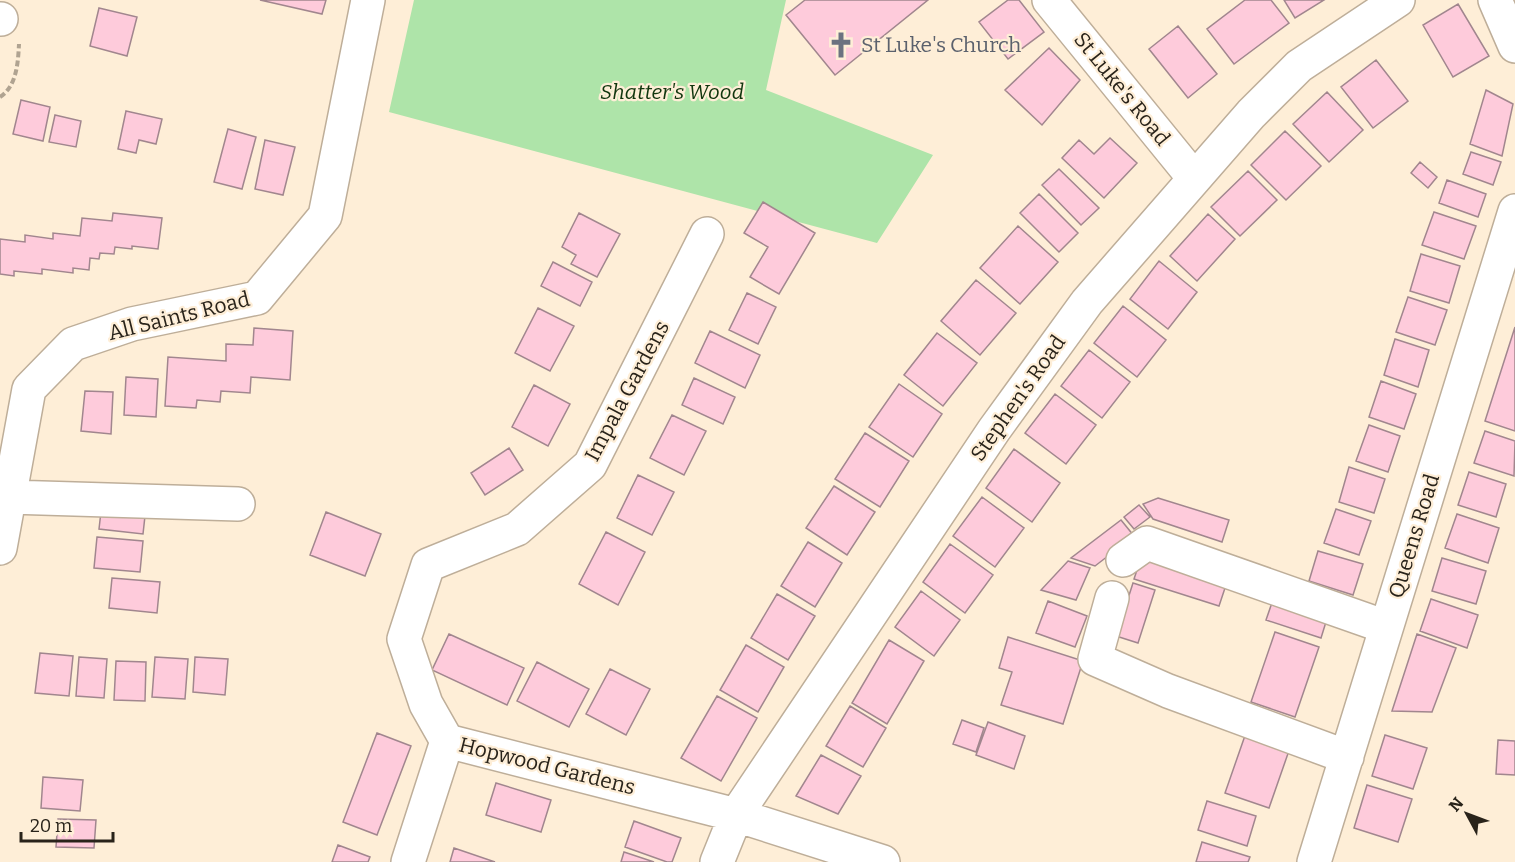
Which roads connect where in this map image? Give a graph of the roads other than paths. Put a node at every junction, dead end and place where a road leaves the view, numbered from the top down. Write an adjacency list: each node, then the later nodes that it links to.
1 (368, 0): 9 (street, All Saints Road)
2 (1049, 0): 6 (street, St Luke's Road)
3 (1398, 0): 6 (street, Stephen's Road)
4 (1495, 0): 5 (street)
5 (1515, 46)
6 (1194, 178): 17 (street, Stephen's Road)
7 (1515, 211): 14 (street, Queens Road)
8 (707, 234): 15 (street, Impala Gardens)
9 (9, 497): 10 (street); 11 (street, All Saints Road)
10 (238, 504)
11 (0, 548)
12 (1123, 561): 14 (street)
13 (1112, 598): 16 (street)
14 (1386, 627): 16 (street, Queens Road)
15 (447, 741): 17 (street, Hopwood Gardens); 18 (street, Hopwood Gardens)
16 (1347, 757): 21 (street, Queens Road)
17 (736, 814): 19 (street, Stephen's Road); 20 (street, Hopwood Gardens)
18 (408, 862)
19 (717, 862)
20 (883, 862)
21 (1314, 862)

